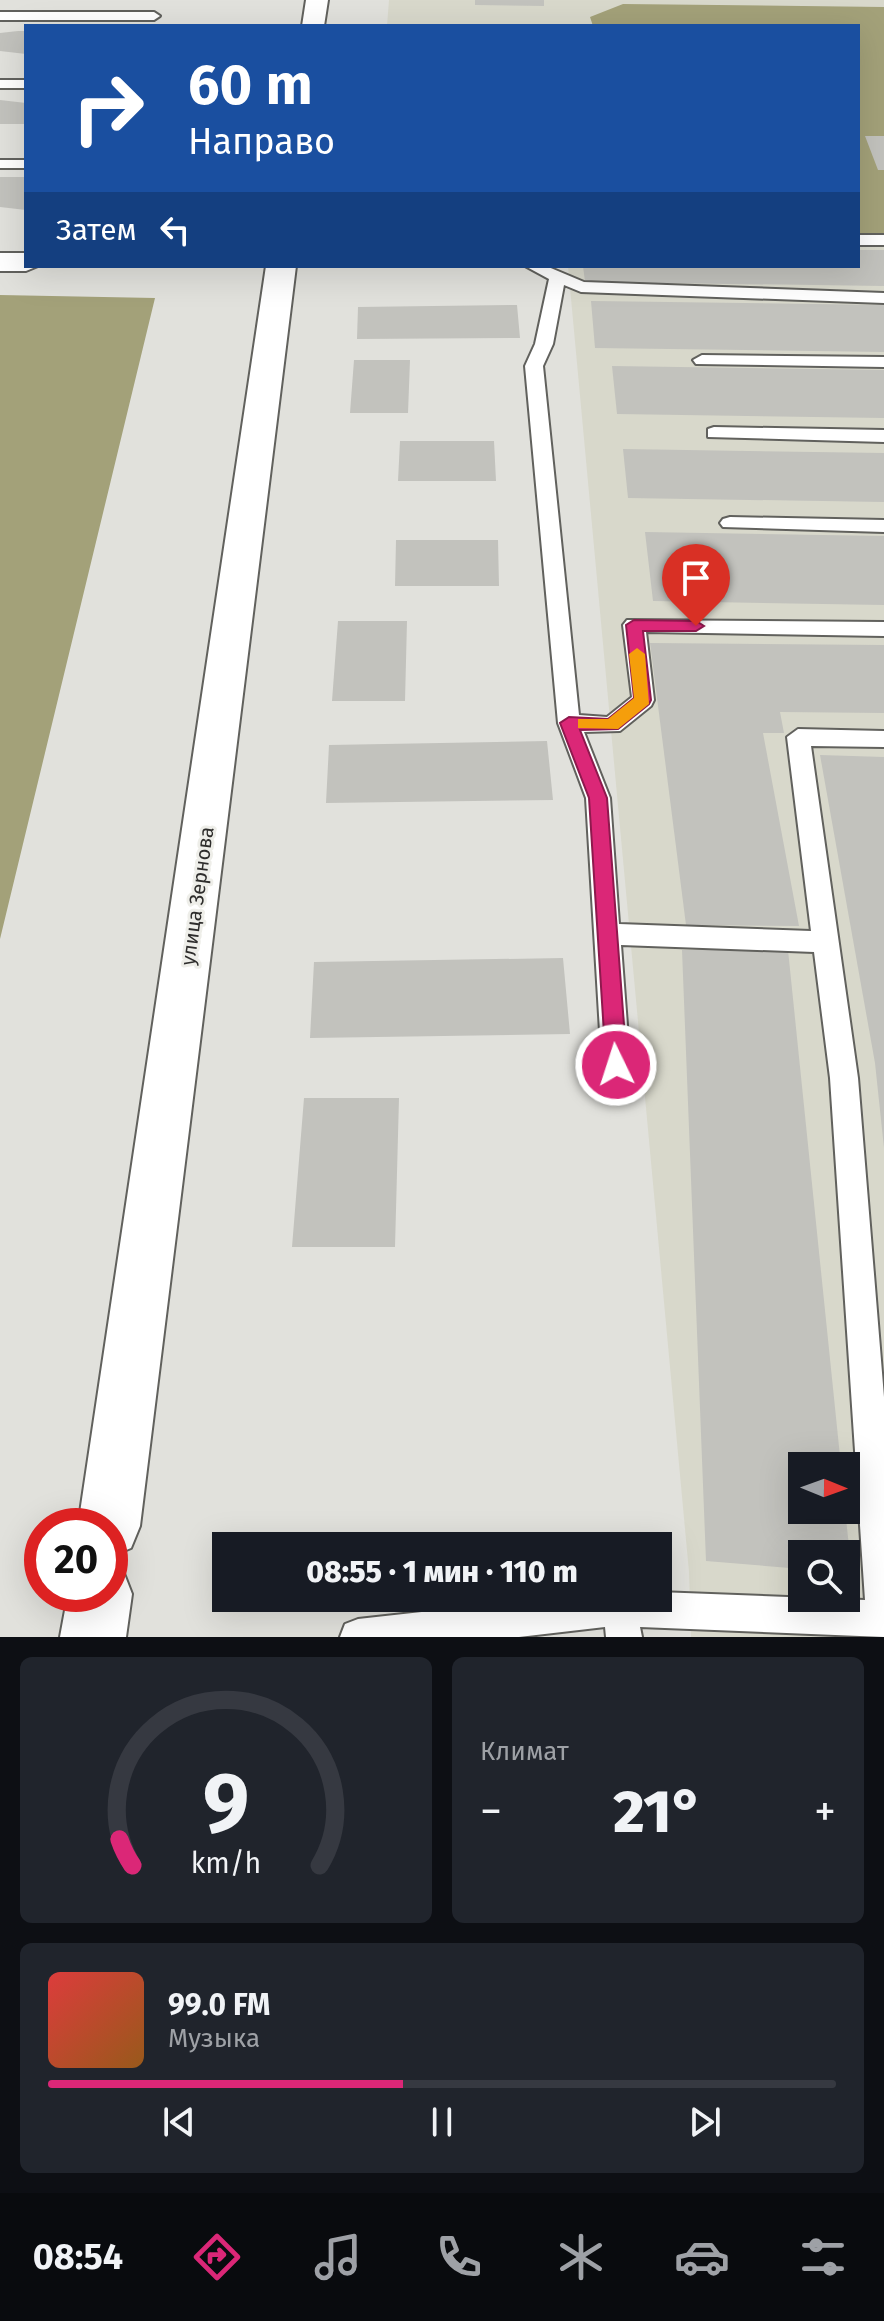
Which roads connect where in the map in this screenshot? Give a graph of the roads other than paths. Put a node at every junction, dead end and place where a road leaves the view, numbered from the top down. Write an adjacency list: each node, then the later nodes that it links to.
1 (317, 0): 4 (main road)
2 (0, 16): 3 (lane)
3 (154, 16)
4 (313, 24)
5 (0, 84): 6 (lane)
6 (24, 84)
7 (0, 164): 8 (lane)
8 (24, 164)
9 (860, 240): 10 (lane)
10 (884, 240)
11 (0, 262): 12 (main road)
12 (24, 262)
13 (281, 268): 29 (main road, улица Зернова)
14 (537, 268): 15 (lane)
15 (557, 277): 16 (lane); 24 (lane)
16 (884, 298)
17 (702, 360): 18 (lane)
18 (884, 362)
19 (714, 433): 20 (lane)
20 (884, 436)
21 (730, 523): 22 (lane)
22 (884, 526)
23 (884, 629): 24 (lane)
24 (569, 723): 26 (lane)
25 (884, 739): 27 (lane)
26 (608, 934): 27 (lane); 28 (lane)
27 (825, 942): 31 (lane)
28 (616, 1065)
29 (111, 1508)
30 (97, 1612): 33 (main road)
31 (884, 1617): 32 (lane)
32 (622, 1622): 34 (lane)
33 (93, 1637)
34 (358, 1637)

